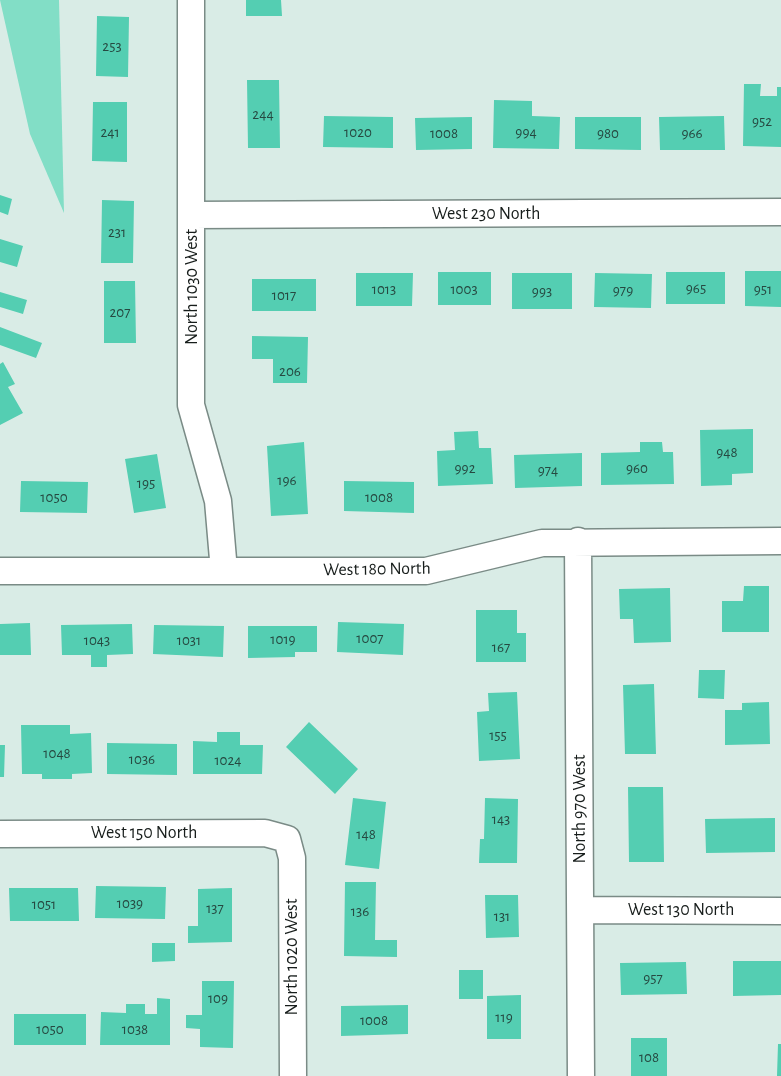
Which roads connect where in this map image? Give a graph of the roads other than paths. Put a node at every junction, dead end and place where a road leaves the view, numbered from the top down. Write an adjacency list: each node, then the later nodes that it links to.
1 (191, 0): 3 (street, North 1030 West)
2 (781, 212): 3 (street, West 230 North)
3 (192, 216): 7 (street, North 1030 West)
4 (578, 541): 5 (street, West 180 North); 7 (street, West 180 North); 10 (street, North 970 West)
5 (781, 541)
6 (0, 571): 7 (street, West 180 North)
7 (224, 571)
8 (0, 834): 9 (street, West 150 North)
9 (287, 839): 12 (street, North 1020 West)
10 (581, 910): 11 (street, West 130 North); 13 (street, North 970 West)
11 (781, 911)
12 (293, 1076)
13 (581, 1076)

